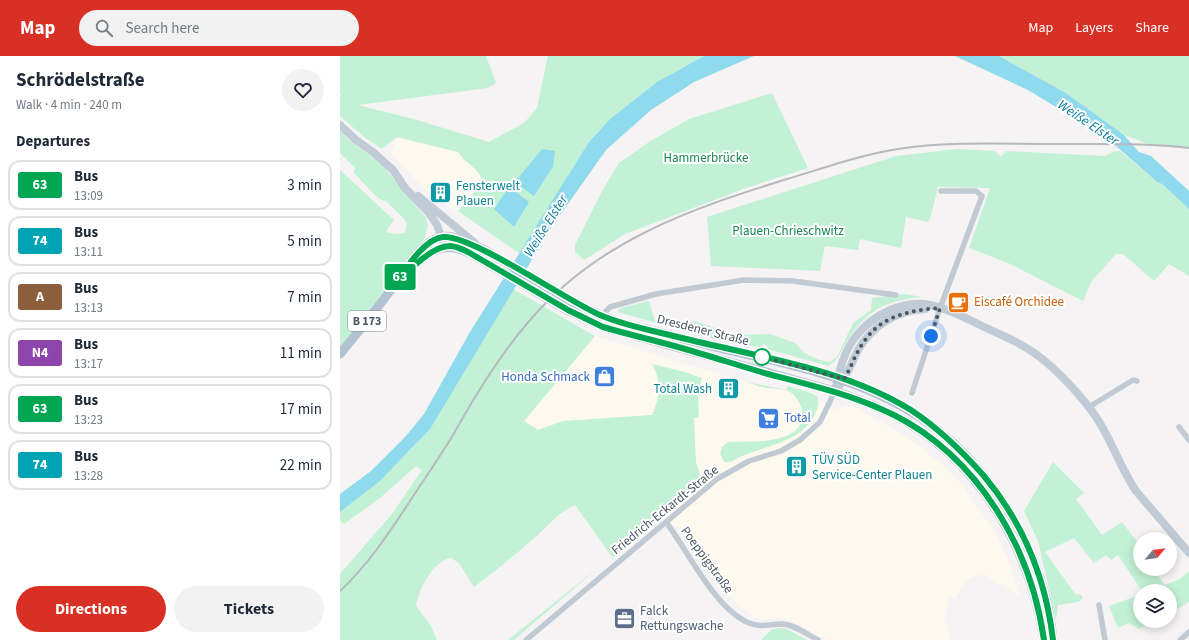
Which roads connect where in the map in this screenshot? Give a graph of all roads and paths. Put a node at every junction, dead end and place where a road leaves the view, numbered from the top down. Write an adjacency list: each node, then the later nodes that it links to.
1 (340, 125): 2 (main road)
2 (399, 177): 4 (main road); 6 (main road)
3 (941, 191): 9 (street)
4 (442, 237): 5 (main road); 6 (main road, Dresdener Straße); 7 (main road, B 173)
5 (445, 247): 7 (main road, B 173); 11 (main road, Dresdener Straße, bridge)
6 (483, 250): 10 (main road, Dresdener Straße, bridge)
7 (393, 287): 12 (main road, B 173)
8 (896, 295): 10 (street)
9 (940, 308): 13 (main road); 16 (street); 17 (main road)
10 (602, 316): 11 (street); 13 (main road, Dresdener Straße)
11 (594, 324): 15 (main road, Dresdener Straße)
12 (340, 354)
13 (841, 378): 15 (main road); 27 (main road, Dresdener Straße)
14 (1137, 381): 17 (street)
15 (835, 391): 20 (street, Friedrich-Eckardt-Straße); 26 (main road, Dresdener Straße)
16 (912, 392)
17 (1089, 407): 21 (main road)
18 (1179, 427): 19 (street)
19 (1189, 440)
20 (666, 522): 24 (street, Friedrich-Eckardt-Straße); 25 (street, Poeppigstraße)
21 (1189, 553)
22 (1099, 604): 28 (street)
23 (1189, 632): 29 (street)
24 (526, 640)
25 (818, 640)
26 (1044, 640)
27 (1053, 640)
28 (1105, 640)
29 (1180, 640)

